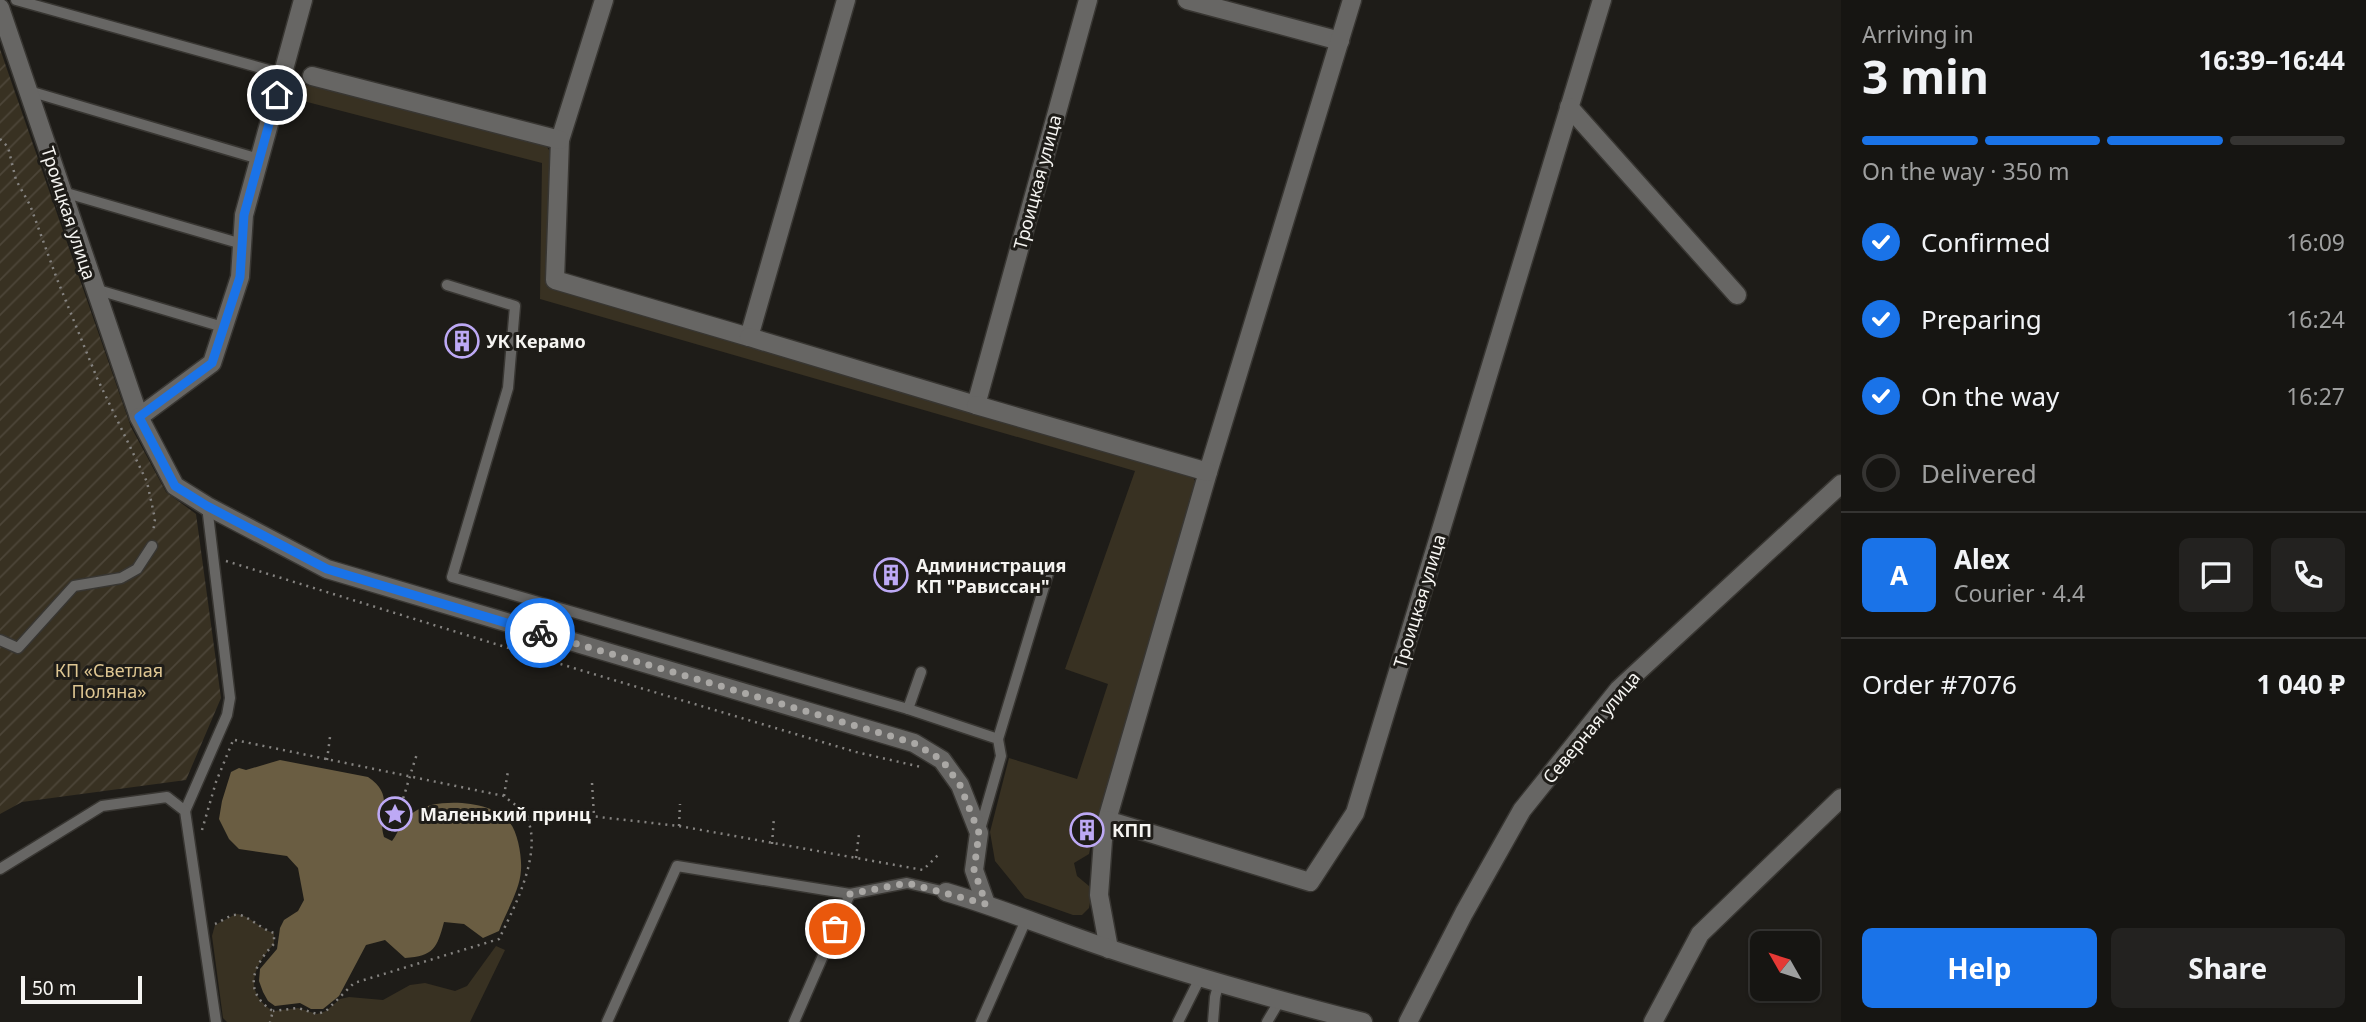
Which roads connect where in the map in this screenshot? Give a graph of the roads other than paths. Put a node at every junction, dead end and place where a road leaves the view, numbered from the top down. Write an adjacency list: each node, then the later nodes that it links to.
1 (16, 0): 11 (lane)
2 (303, 0): 11 (street)
3 (604, 0): 15 (street)
4 (846, 0): 23 (street)
5 (1087, 0): 24 (street, Троицкая улица)
6 (1187, 0): 10 (street)
7 (1352, 0): 10 (street)
8 (1602, 0): 14 (street, Троицкая улица)
9 (0, 8): 13 (street, Троицкая улица)
10 (1340, 41): 26 (street)
11 (283, 74): 16 (street)
12 (312, 76): 15 (street)
13 (29, 91): 16 (lane); 17 (street, Троицкая улица)
14 (1569, 107): 21 (street); 37 (street, Троицкая улица)
15 (560, 140): 23 (street)
16 (259, 159): 18 (street)
17 (63, 192): 18 (lane); 20 (street, Троицкая улица)
18 (242, 244): 22 (street)
19 (447, 285): 33 (lane)
20 (94, 289): 22 (lane); 25 (street, Троицкая улица)
21 (1737, 295)
22 (223, 327): 25 (street)
23 (749, 337): 24 (street)
24 (976, 405): 26 (street)
25 (139, 417): 28 (street, Троицкая улица)
26 (1208, 472): 37 (street)
27 (1841, 484): 58 (street, Северная улица)
28 (207, 506): 36 (lane); 38 (street, Троицкая улица)
29 (152, 545): 31 (lane)
30 (1050, 567): 34 (lane)
31 (0, 640)
32 (921, 672): 33 (lane)
33 (908, 709): 34 (lane)
34 (998, 739): 38 (lane)
35 (1841, 798): 59 (street)
36 (185, 811): 39 (lane); 49 (lane)
37 (1107, 820): 44 (street)
38 (979, 833): 42 (street)
39 (0, 869)
40 (946, 892): 41 (lane); 42 (street)
41 (850, 894): 50 (lane); 51 (lane)
42 (986, 904): 43 (street)
43 (1027, 920): 44 (street); 52 (lane)
44 (1109, 948): 45 (street)
45 (1201, 976): 46 (street); 48 (lane)
46 (1219, 982): 47 (street); 55 (lane)
47 (1280, 1000): 56 (lane); 57 (street)
48 (1184, 1010): 53 (lane); 54 (lane)
49 (216, 1022)
50 (607, 1022)
51 (794, 1022)
52 (981, 1022)
53 (1178, 1022)
54 (1189, 1022)
55 (1213, 1022)
56 (1267, 1022)
57 (1363, 1022)
58 (1408, 1022)
59 (1653, 1022)

